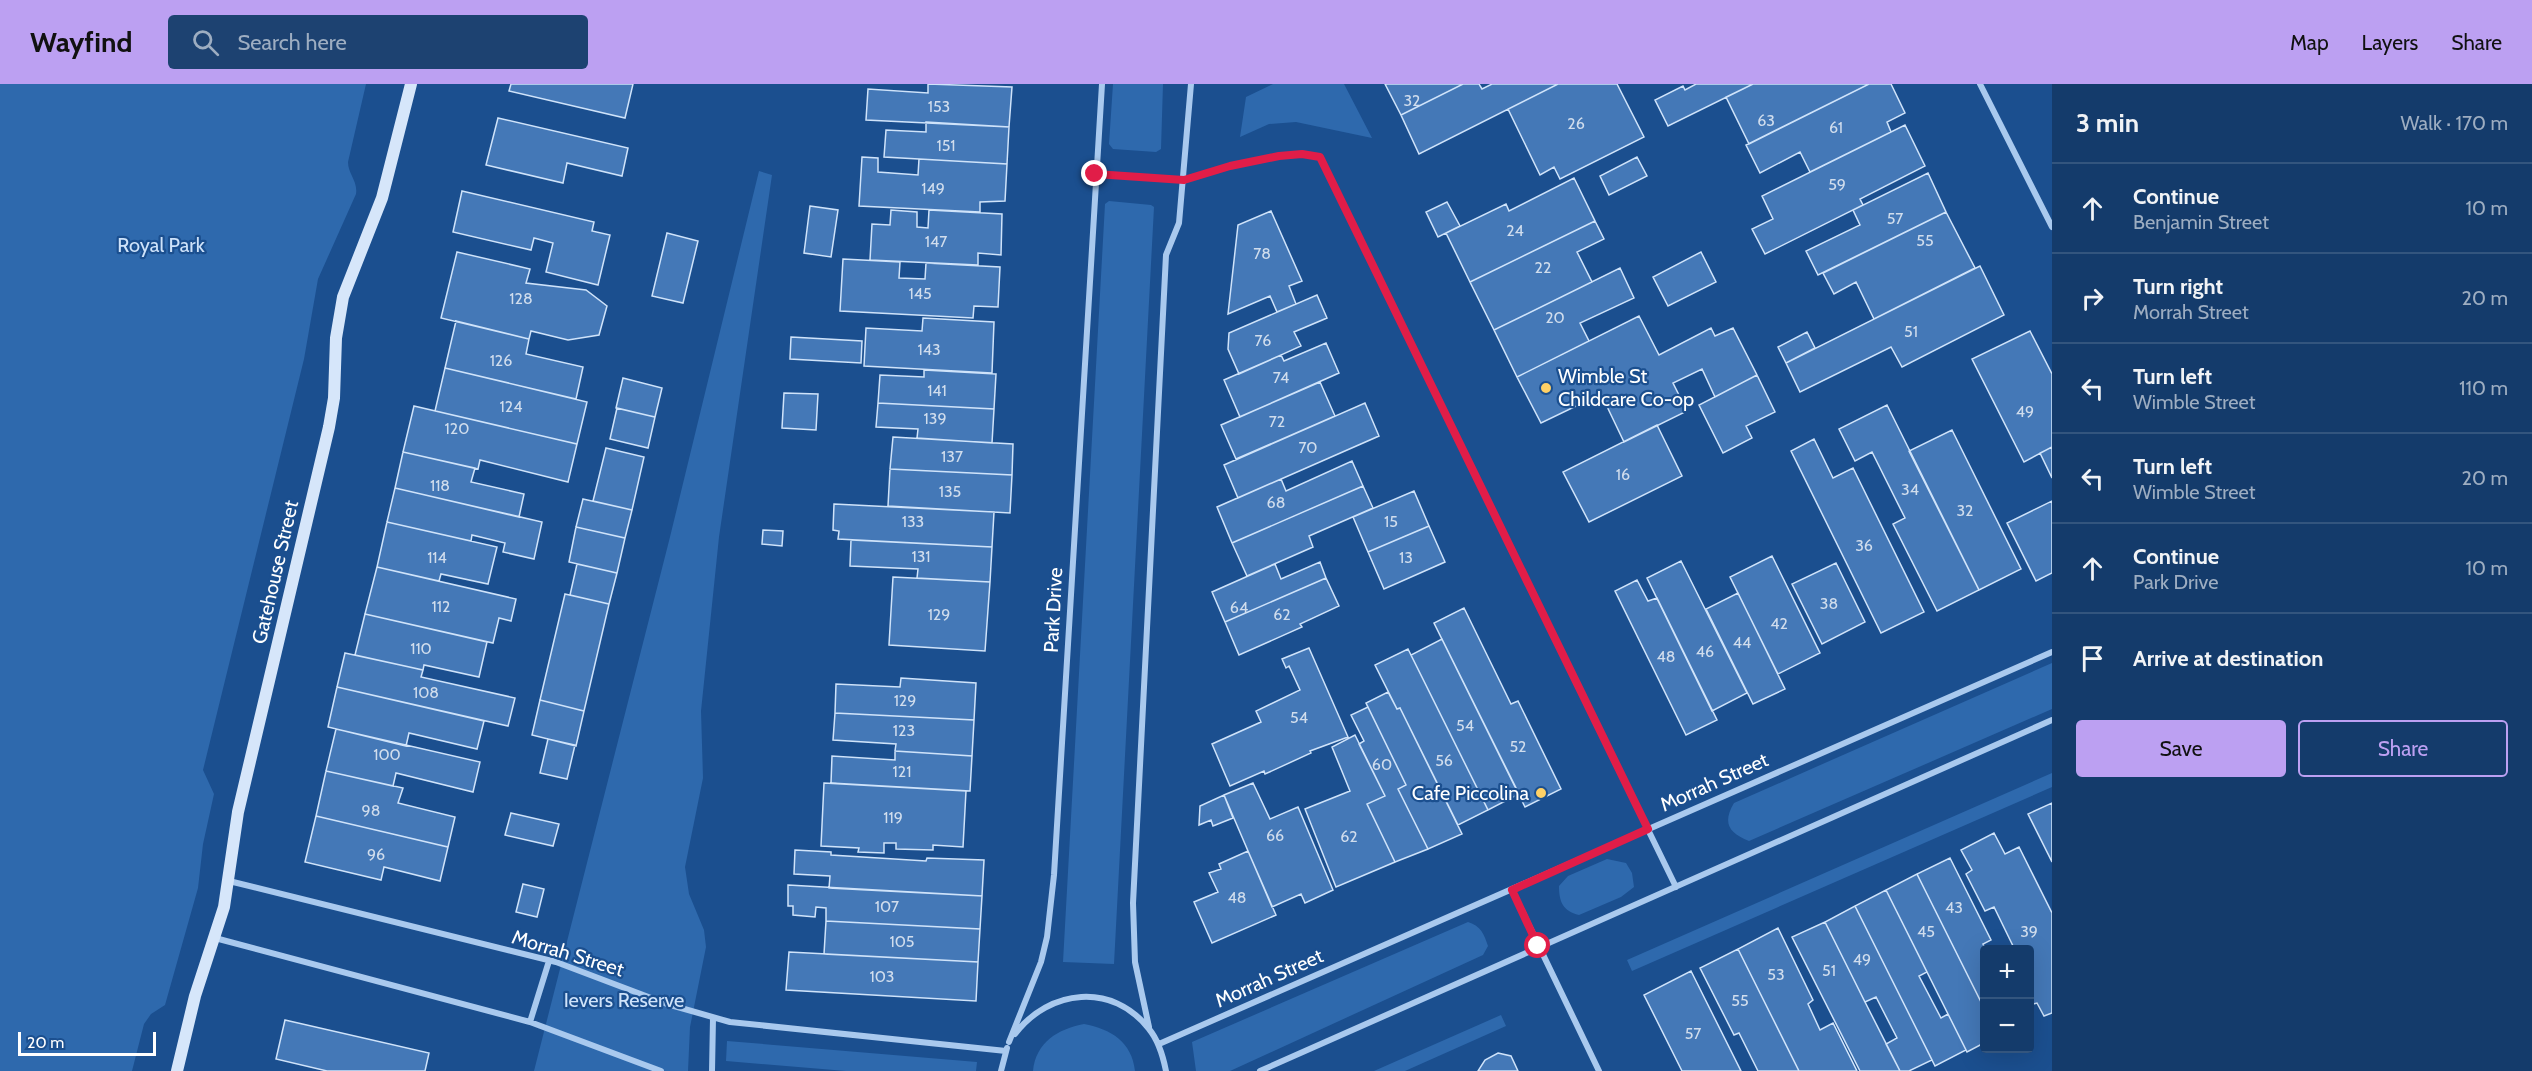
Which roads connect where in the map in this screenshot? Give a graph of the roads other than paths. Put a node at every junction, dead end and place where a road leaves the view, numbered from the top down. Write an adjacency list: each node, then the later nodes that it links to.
1 (411, 84): 11 (street, Gatehouse Street)
2 (1102, 84): 5 (street, Park Drive)
3 (1191, 84): 6 (street)
4 (1980, 84): 7 (street)
5 (1095, 174): 6 (street); 20 (street, Park Drive)
6 (1184, 180): 10 (street); 19 (street)
7 (2052, 227)
8 (2052, 652): 10 (street, Morrah Street)
9 (2052, 720): 12 (street)
10 (1648, 829): 12 (street); 13 (street, Morrah Street)
11 (229, 881): 14 (street, Gatehouse Street); 16 (street, Morrah Street)
12 (1676, 887): 15 (street)
13 (1512, 890): 15 (street); 21 (street, Morrah Street)
14 (215, 938): 18 (street); 23 (street, Gatehouse Street)
15 (1538, 946): 28 (street); 29 (street)
16 (549, 961): 17 (street, Morrah Street); 18 (street)
17 (713, 1018): 22 (street, Morrah Street); 25 (street)
18 (530, 1022): 24 (street)
19 (1149, 1028): 20 (street); 21 (street)
20 (1010, 1042): 22 (street)
21 (1159, 1044): 27 (street)
22 (1006, 1051): 26 (street)
23 (177, 1071)
24 (662, 1071)
25 (712, 1071)
26 (1001, 1071)
27 (1166, 1071)
28 (1260, 1071)
29 (1599, 1071)

